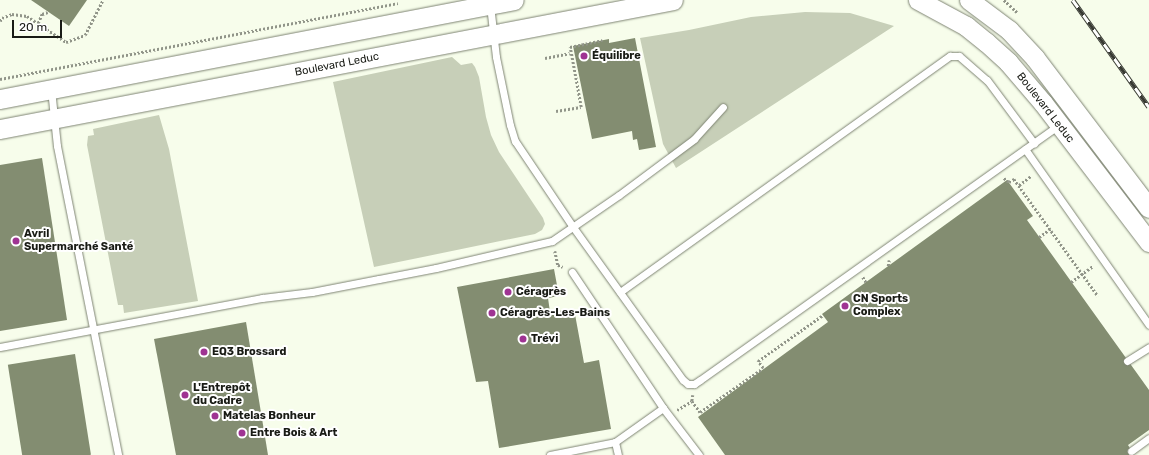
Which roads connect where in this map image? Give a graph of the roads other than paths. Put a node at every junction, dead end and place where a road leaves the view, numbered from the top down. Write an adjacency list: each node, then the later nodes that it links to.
1 (514, 0): 5 (street)
2 (673, 0): 6 (street, Boulevard Leduc)
3 (918, 0): 11 (street, Boulevard Leduc)
4 (969, 0): 15 (street, Boulevard Leduc)
5 (490, 4): 6 (lane); 7 (street)
6 (494, 34): 10 (street, Boulevard Leduc); 16 (lane)
7 (50, 89): 8 (street); 10 (lane)
8 (0, 99)
9 (723, 106): 16 (lane)
10 (54, 118): 12 (street, Boulevard Leduc); 21 (lane)
11 (1059, 125): 13 (lane); 17 (street, Boulevard Leduc)
12 (0, 129)
13 (1034, 143): 14 (lane); 19 (lane)
14 (1025, 149): 19 (lane); 20 (lane)
15 (1149, 208)
16 (573, 227): 19 (lane); 21 (lane)
17 (1149, 242)
18 (572, 272): 25 (lane)
19 (620, 292)
20 (1149, 325)
21 (93, 328): 22 (lane); 29 (lane)
22 (0, 347)
23 (1149, 347): 24 (lane)
24 (1127, 361)
25 (663, 408): 27 (lane); 32 (lane)
26 (1149, 438): 28 (lane)
27 (615, 442): 30 (lane); 31 (lane)
28 (1131, 451)
29 (118, 455)
30 (550, 455)
31 (618, 455)
32 (699, 455)

